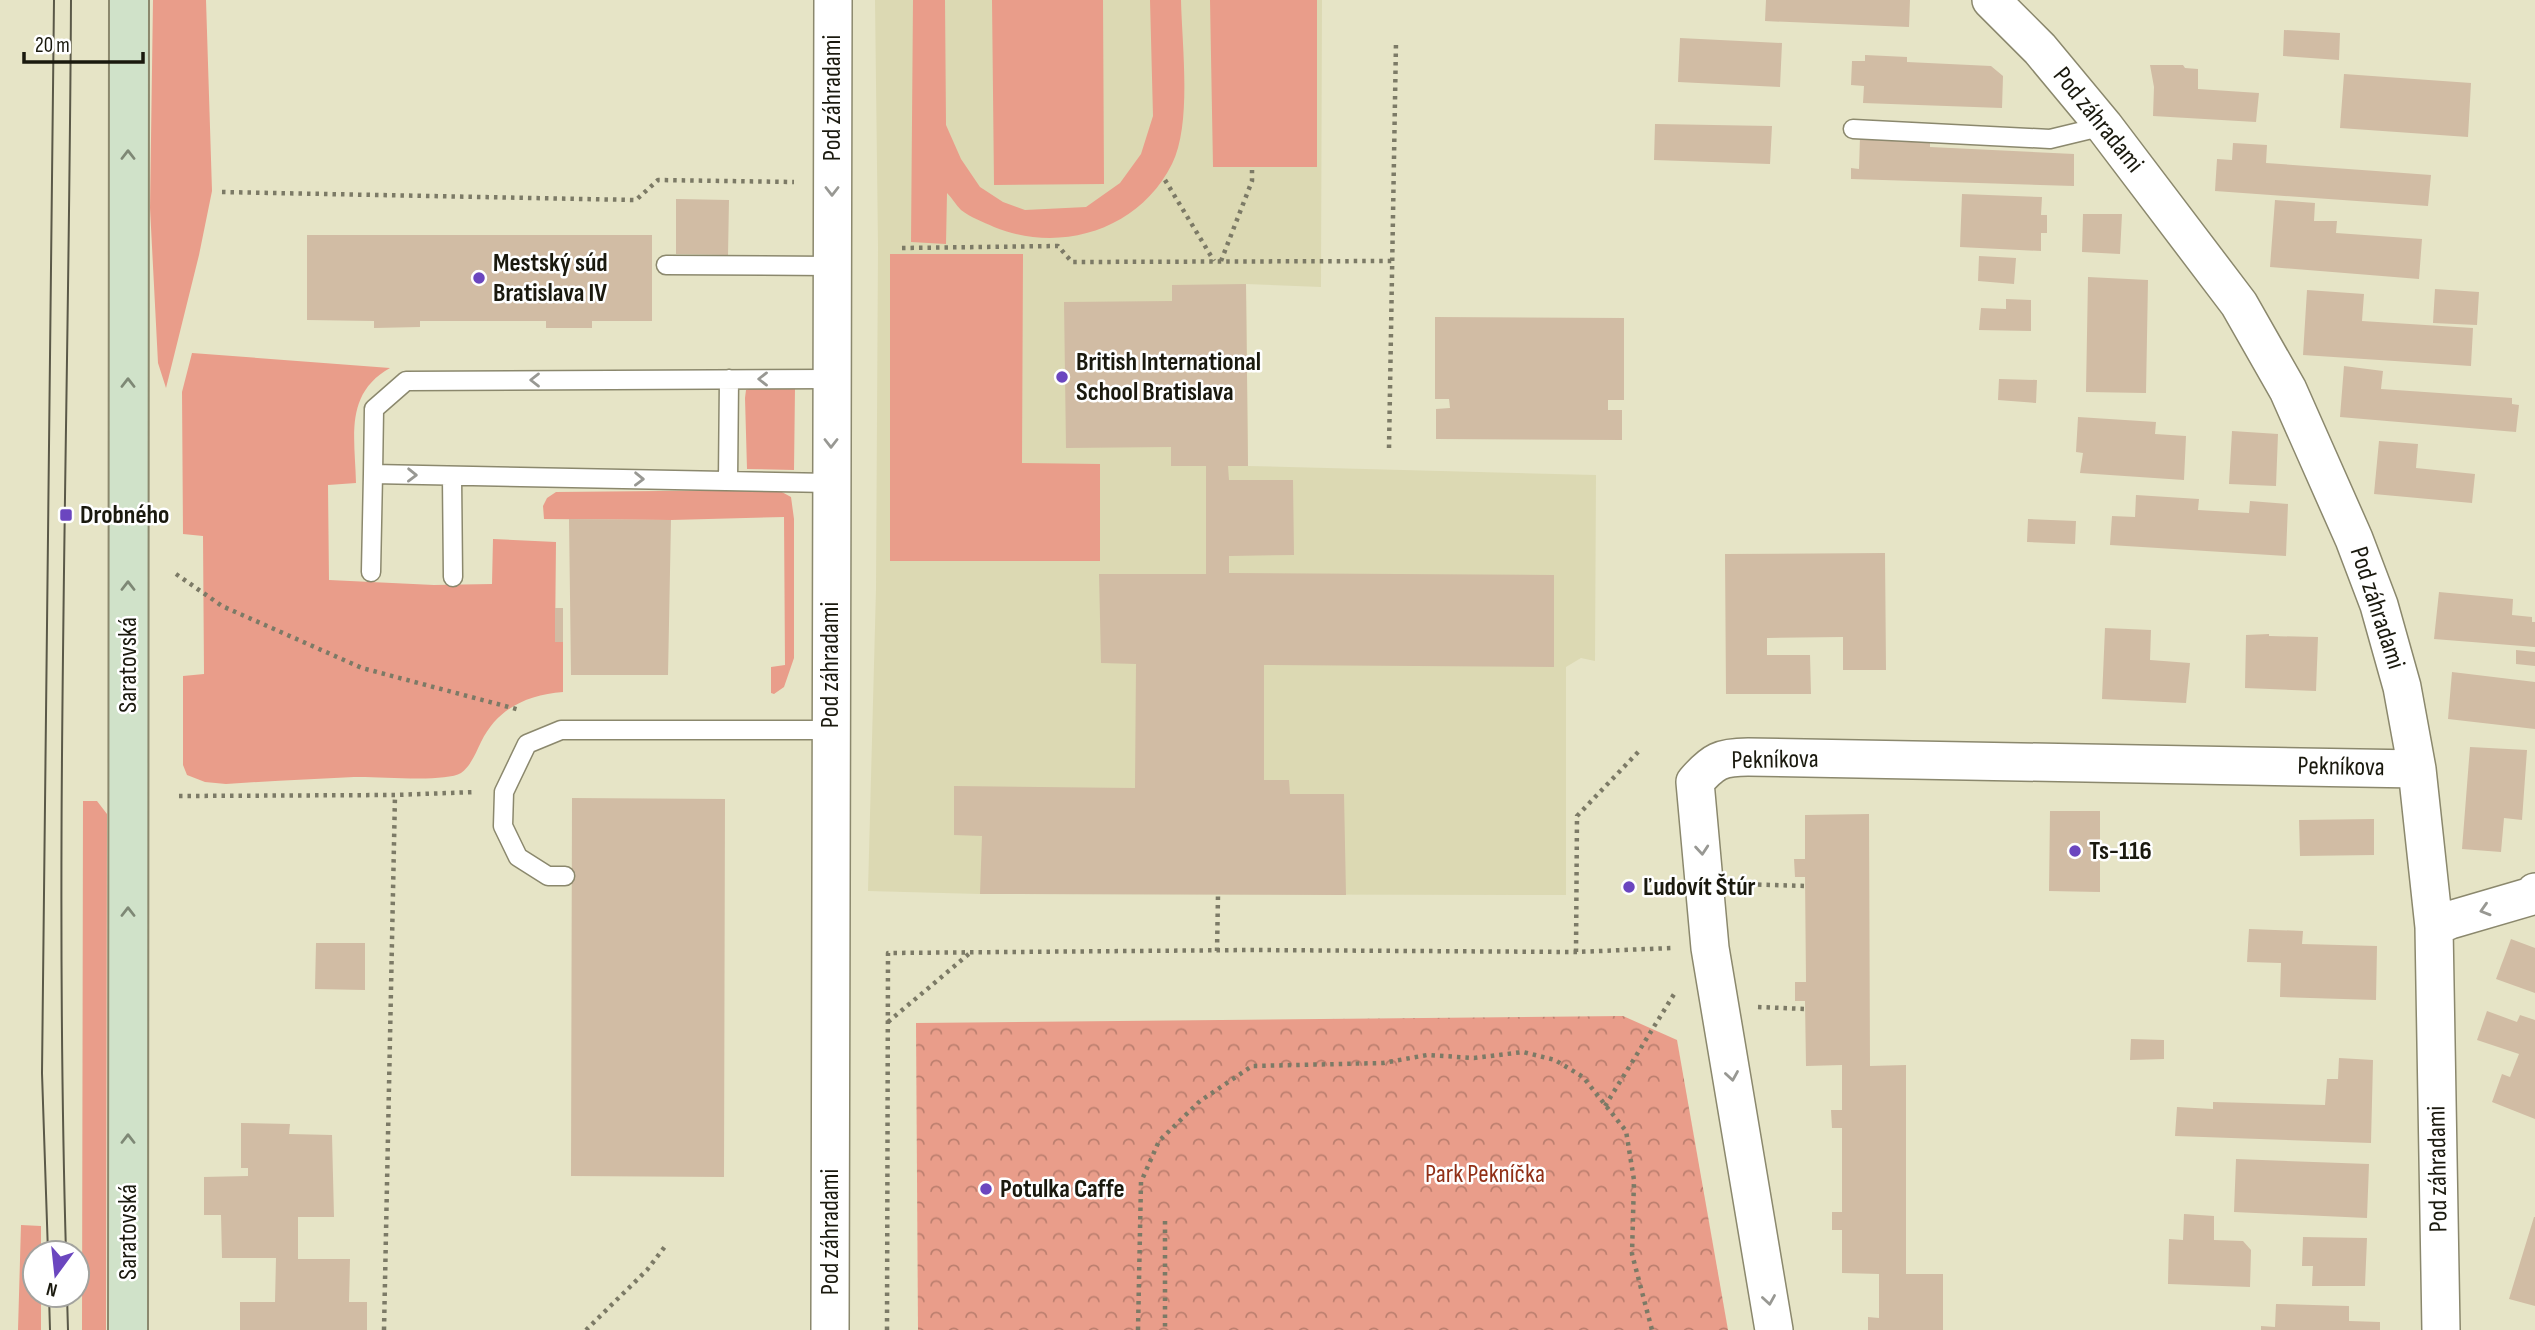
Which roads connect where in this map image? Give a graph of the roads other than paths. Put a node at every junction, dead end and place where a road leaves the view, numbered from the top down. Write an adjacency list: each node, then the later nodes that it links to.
1 (129, 0): 21 (main road, Saratovská, one-way to 1)
2 (833, 0): 7 (street, Pod záhradami, one-way to 7)
3 (1991, 0): 4 (street, Pod záhradami)
4 (2104, 126): 5 (lane); 17 (street, Pod záhradami)
5 (1853, 129)
6 (666, 265): 7 (lane)
7 (831, 266): 9 (street, Pod záhradami)
8 (729, 379): 9 (lane, one-way to 8); 10 (lane, one-way to 10); 12 (lane)
9 (831, 379): 13 (street, Pod záhradami, one-way to 13)
10 (373, 474): 11 (lane, one-way to 11); 14 (lane)
11 (452, 476): 12 (lane, one-way to 12); 15 (lane)
12 (728, 481): 13 (lane)
13 (830, 483): 16 (street, Pod záhradami)
14 (372, 572)
15 (453, 577)
16 (830, 730): 18 (lane); 22 (street, Pod záhradami)
17 (2417, 769): 20 (street, Pod záhradami); 23 (street, Pekníkova, one-way to 23)
18 (565, 876)
19 (2535, 892): 20 (street, one-way to 20)
20 (2434, 927): 24 (street, Pod záhradami)
21 (128, 1330)
22 (830, 1330)
23 (1774, 1330)
24 (2441, 1330)

